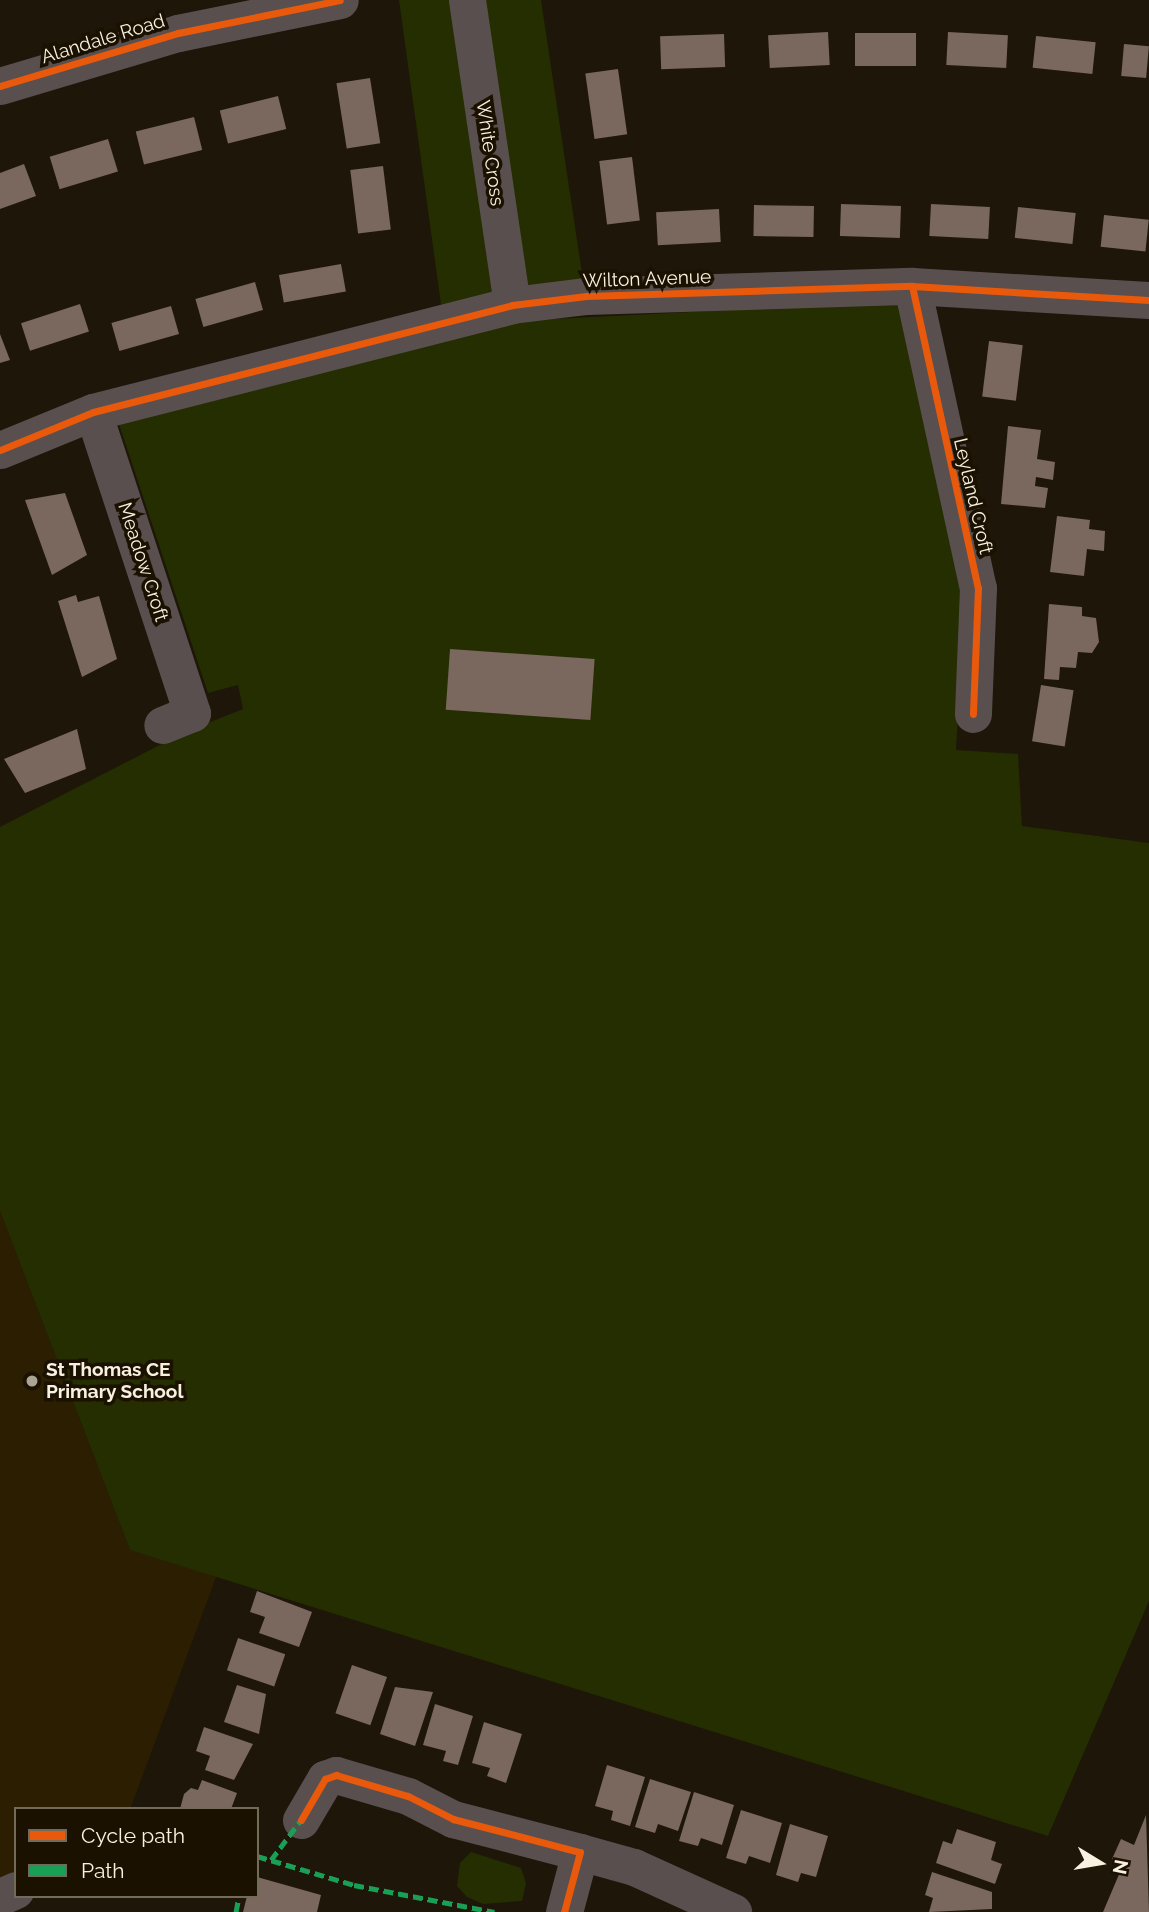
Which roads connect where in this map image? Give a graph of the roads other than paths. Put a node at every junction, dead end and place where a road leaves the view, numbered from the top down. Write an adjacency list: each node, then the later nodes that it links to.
1 (340, 0): 3 (street, Alandale Road)
2 (467, 0): 6 (street, White Cross)
3 (0, 86)
4 (912, 286): 5 (street, Wilton Avenue); 6 (street, Wilton Avenue); 10 (street, Leyland Croft)
5 (1149, 300)
6 (512, 305): 7 (street, Wilton Avenue)
7 (93, 412): 8 (street, Wilton Avenue); 9 (street, Meadow Croft)
8 (0, 450)
9 (192, 714)
10 (973, 714)
11 (301, 1820): 12 (street)
12 (580, 1852): 13 (street); 14 (street)
13 (564, 1912)
14 (733, 1912)

